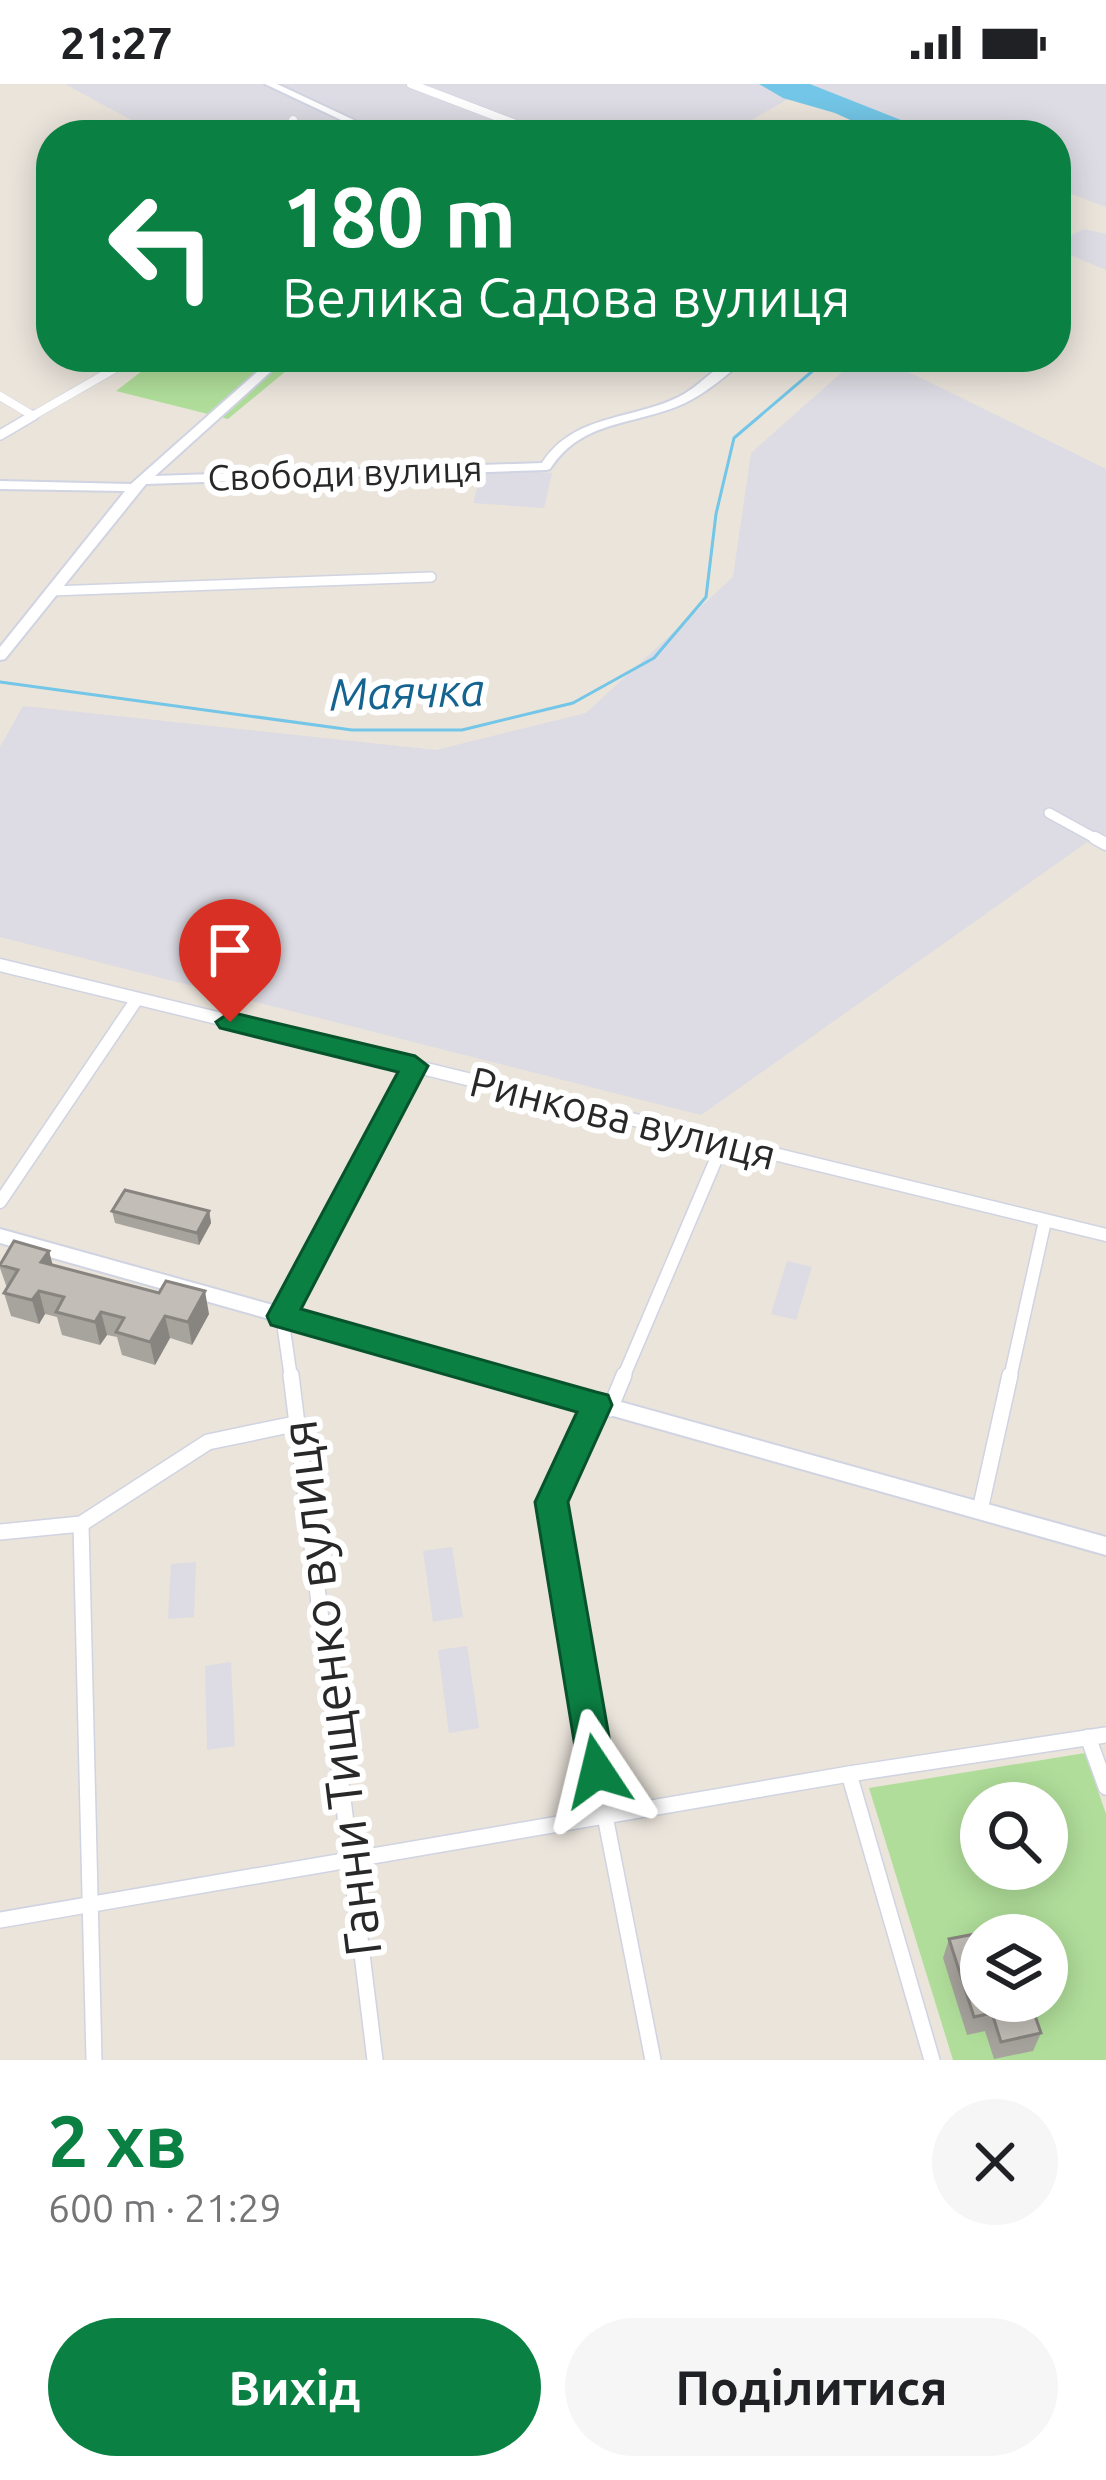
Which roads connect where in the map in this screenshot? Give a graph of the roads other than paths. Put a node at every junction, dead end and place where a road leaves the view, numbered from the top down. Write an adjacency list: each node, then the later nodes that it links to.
1 (270, 84): 3 (street)
2 (411, 84): 4 (street)
3 (349, 120)
4 (505, 120)
5 (107, 372): 9 (street)
6 (264, 372): 11 (street)
7 (722, 372): 11 (street, Свободи вулиця)
8 (0, 396): 9 (street)
9 (30, 414): 10 (street)
10 (0, 435)
11 (140, 484): 12 (street, Свободи вулиця); 14 (street)
12 (0, 485)
13 (431, 577): 14 (street)
14 (51, 591): 15 (street)
15 (0, 656)
16 (1048, 813): 17 (street)
17 (1106, 844)
18 (0, 965): 19 (street, Ринкова вулиця)
19 (137, 999): 20 (street, Ринкова вулиця); 22 (street)
20 (415, 1066): 21 (street, Ринкова вулиця); 26 (street)
21 (724, 1144): 23 (street, Ринкова вулиця); 27 (street)
22 (0, 1202)
23 (1045, 1221): 24 (street, Ринкова вулиця); 29 (street)
24 (1106, 1235)
25 (0, 1236): 26 (street)
26 (282, 1316): 27 (street); 28 (street, Ганни Тищенко вулиця)
27 (603, 1407): 29 (street); 36 (street)
28 (299, 1423): 30 (street); 37 (street, Ганни Тищенко вулиця)
29 (980, 1510): 32 (street)
30 (81, 1524): 31 (street); 38 (street)
31 (0, 1532)
32 (1106, 1546)
33 (1097, 1736): 34 (street); 35 (street)
34 (849, 1774): 36 (street); 43 (street)
35 (1106, 1787)
36 (605, 1816): 37 (street); 42 (street)
37 (352, 1859): 38 (street); 41 (street, Ганни Тищенко вулиця)
38 (90, 1904): 39 (street); 40 (street)
39 (0, 1920)
40 (94, 2060)
41 (376, 2060)
42 (653, 2060)
43 (932, 2060)

